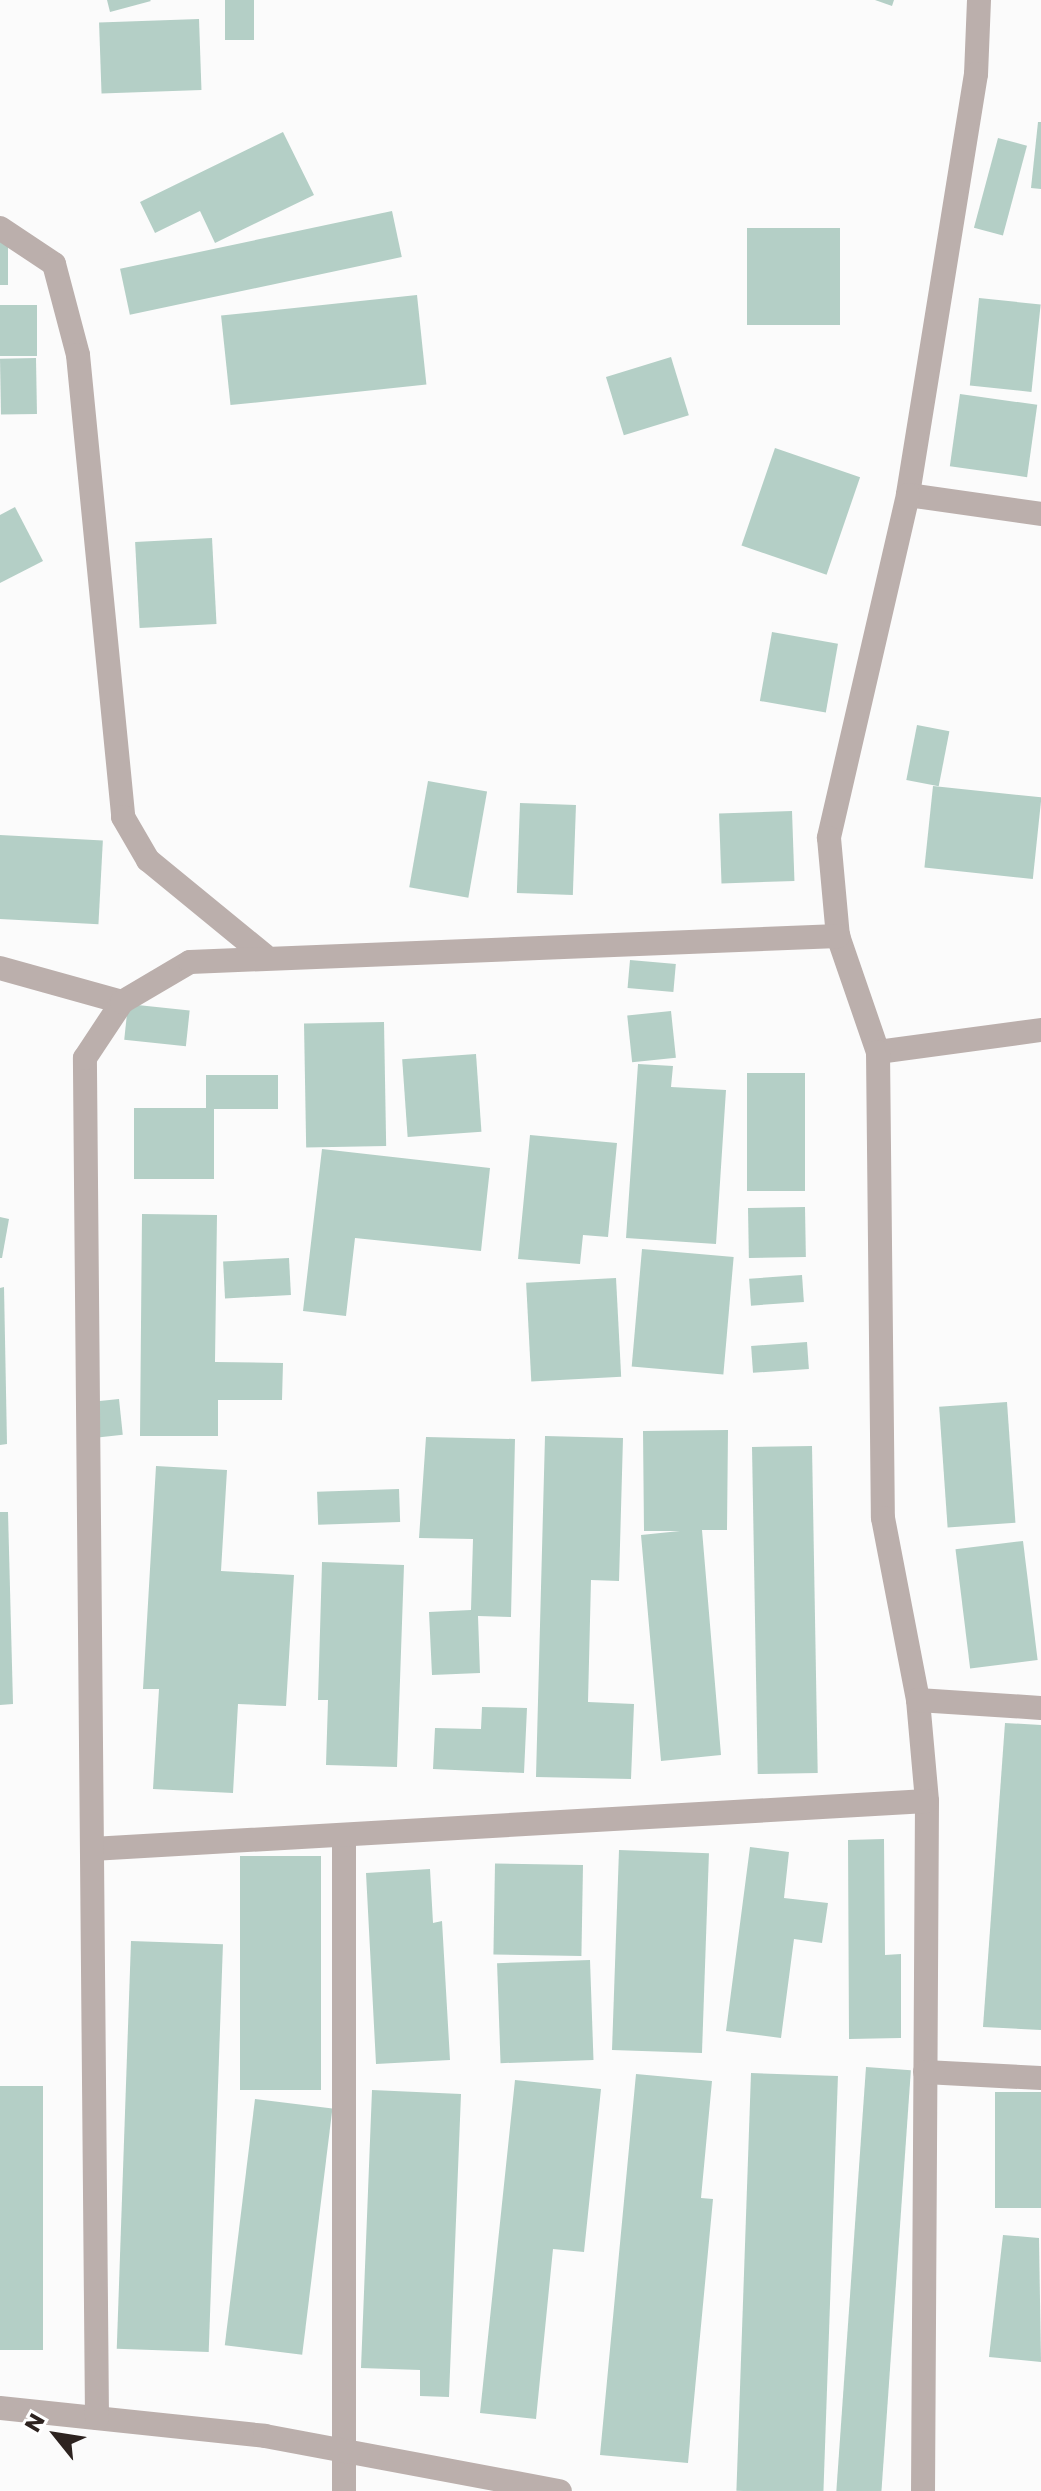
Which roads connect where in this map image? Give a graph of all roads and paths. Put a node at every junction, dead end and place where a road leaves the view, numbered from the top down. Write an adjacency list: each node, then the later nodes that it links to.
1 (979, 0): 3 (street)
2 (0, 228): 6 (street)
3 (908, 495): 4 (street); 5 (street)
4 (1041, 514)
5 (838, 936): 6 (street); 10 (street)
6 (264, 955): 8 (street)
7 (0, 968): 8 (street)
8 (122, 1002): 15 (street)
9 (1041, 1030): 10 (street)
10 (878, 1052): 11 (street)
11 (918, 1700): 12 (street); 13 (street)
12 (1041, 1708)
13 (927, 1801): 14 (street); 16 (street)
14 (344, 1835): 15 (street); 20 (street)
15 (92, 1849): 19 (street)
16 (925, 2072): 17 (street); 23 (street)
17 (1041, 2078)
18 (0, 2408): 19 (street)
19 (97, 2418): 20 (street)
20 (342, 2449): 21 (street); 22 (street)
21 (344, 2491)
22 (560, 2491)
23 (923, 2491)

